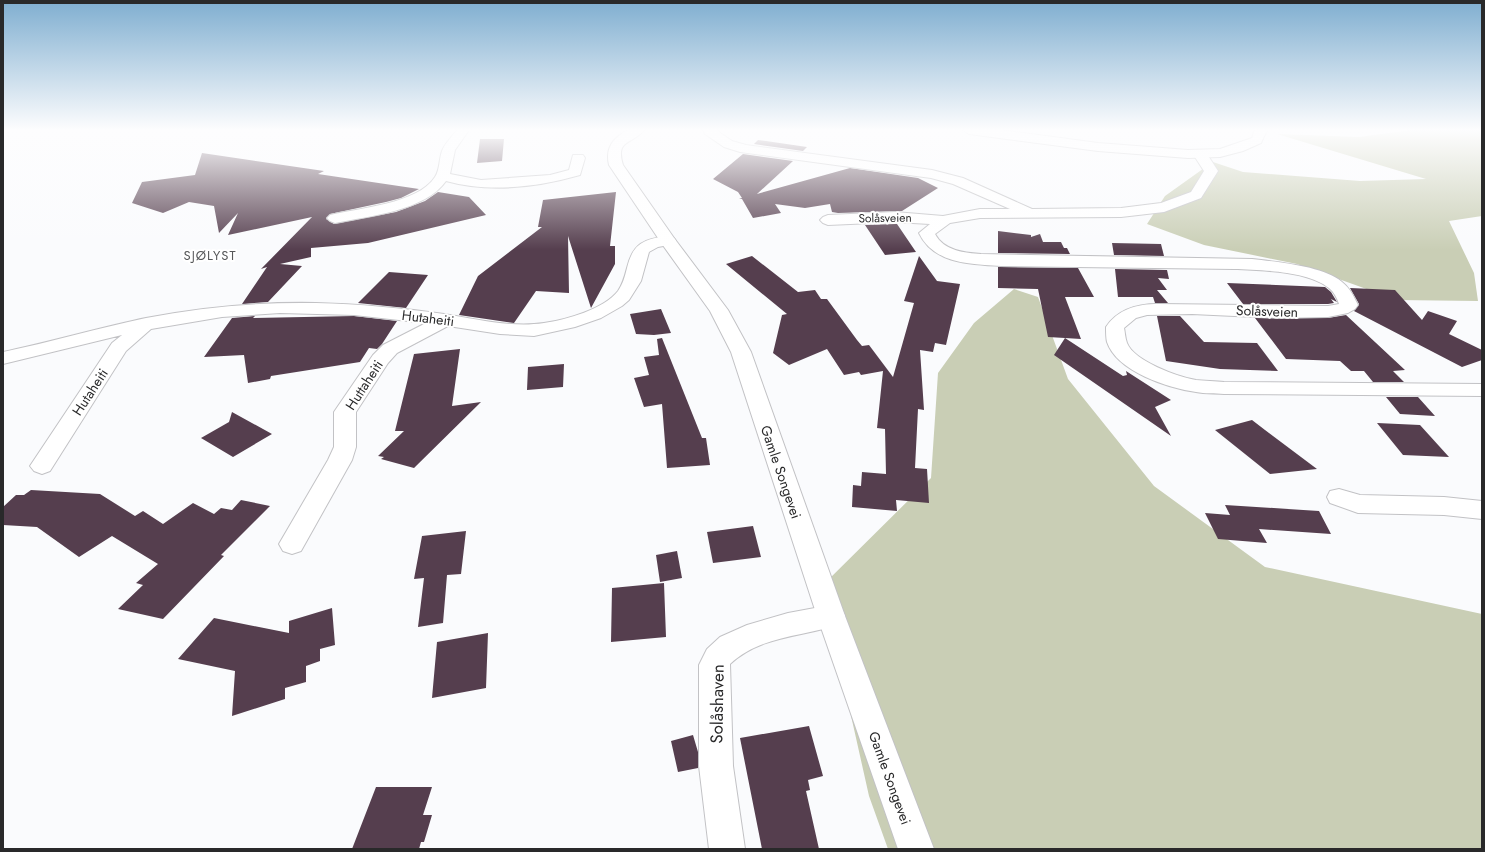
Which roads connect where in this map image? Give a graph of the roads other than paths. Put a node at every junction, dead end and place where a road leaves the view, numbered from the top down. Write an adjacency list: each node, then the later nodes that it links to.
1 (444, 170): 6 (street)
2 (575, 170): 6 (street)
3 (619, 170): 11 (street, Gamle Songevei)
4 (900, 170): 7 (street, Solåsveien)
5 (1210, 170): 7 (street, Solåsveien)
6 (443, 176): 8 (street)
7 (1032, 213): 10 (street, Solåsveien)
8 (336, 218)
9 (828, 220): 10 (street, Solåsveien)
10 (942, 220): 15 (street, Solåsveien)
11 (668, 241): 12 (street, Hutaheiti); 20 (street, Gamle Songevei)
12 (445, 320): 13 (street, Hutaheiti); 19 (street, Huttaheiti)
13 (147, 324): 14 (street, Hutaheiti); 16 (street, Hutaheiti)
14 (3, 358)
15 (1482, 390)
16 (42, 466)
17 (1339, 498): 18 (street)
18 (1482, 510)
19 (292, 544)
20 (831, 616): 21 (street, Solåshaven); 22 (street, Gamle Songevei)
21 (727, 849)
22 (916, 849)

